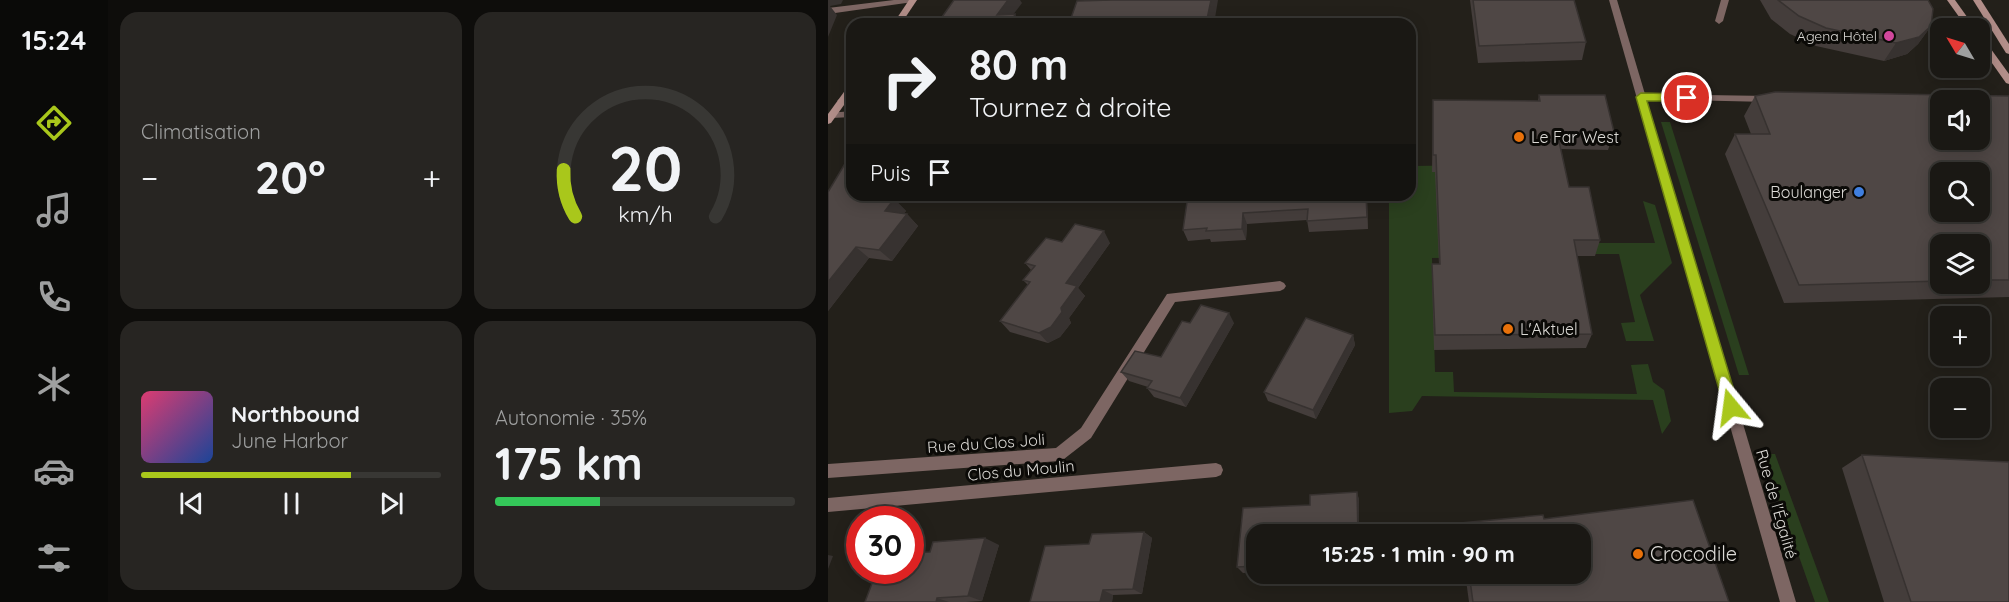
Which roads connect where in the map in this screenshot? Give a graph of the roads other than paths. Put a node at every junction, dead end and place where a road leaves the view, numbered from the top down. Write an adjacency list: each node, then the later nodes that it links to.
1 (913, 0): 6 (street); 7 (street)
2 (1613, 0): 13 (street, Rue de l'Égalité)
3 (1725, 0): 9 (street)
4 (1951, 0): 8 (street)
5 (1977, 0): 10 (street)
6 (828, 11)
7 (901, 18)
8 (1964, 18)
9 (1719, 21)
10 (2009, 51)
11 (1990, 54): 12 (street)
12 (2009, 81)
13 (1641, 97): 14 (street); 22 (street, Rue de l'Égalité)
14 (1785, 99)
15 (846, 102): 17 (street)
16 (846, 115): 17 (street)
17 (830, 118)
18 (1280, 286): 20 (street, Rue du Clos Joli)
19 (1216, 470): 21 (street, Clos du Moulin)
20 (828, 471)
21 (828, 505)
22 (1788, 602)

